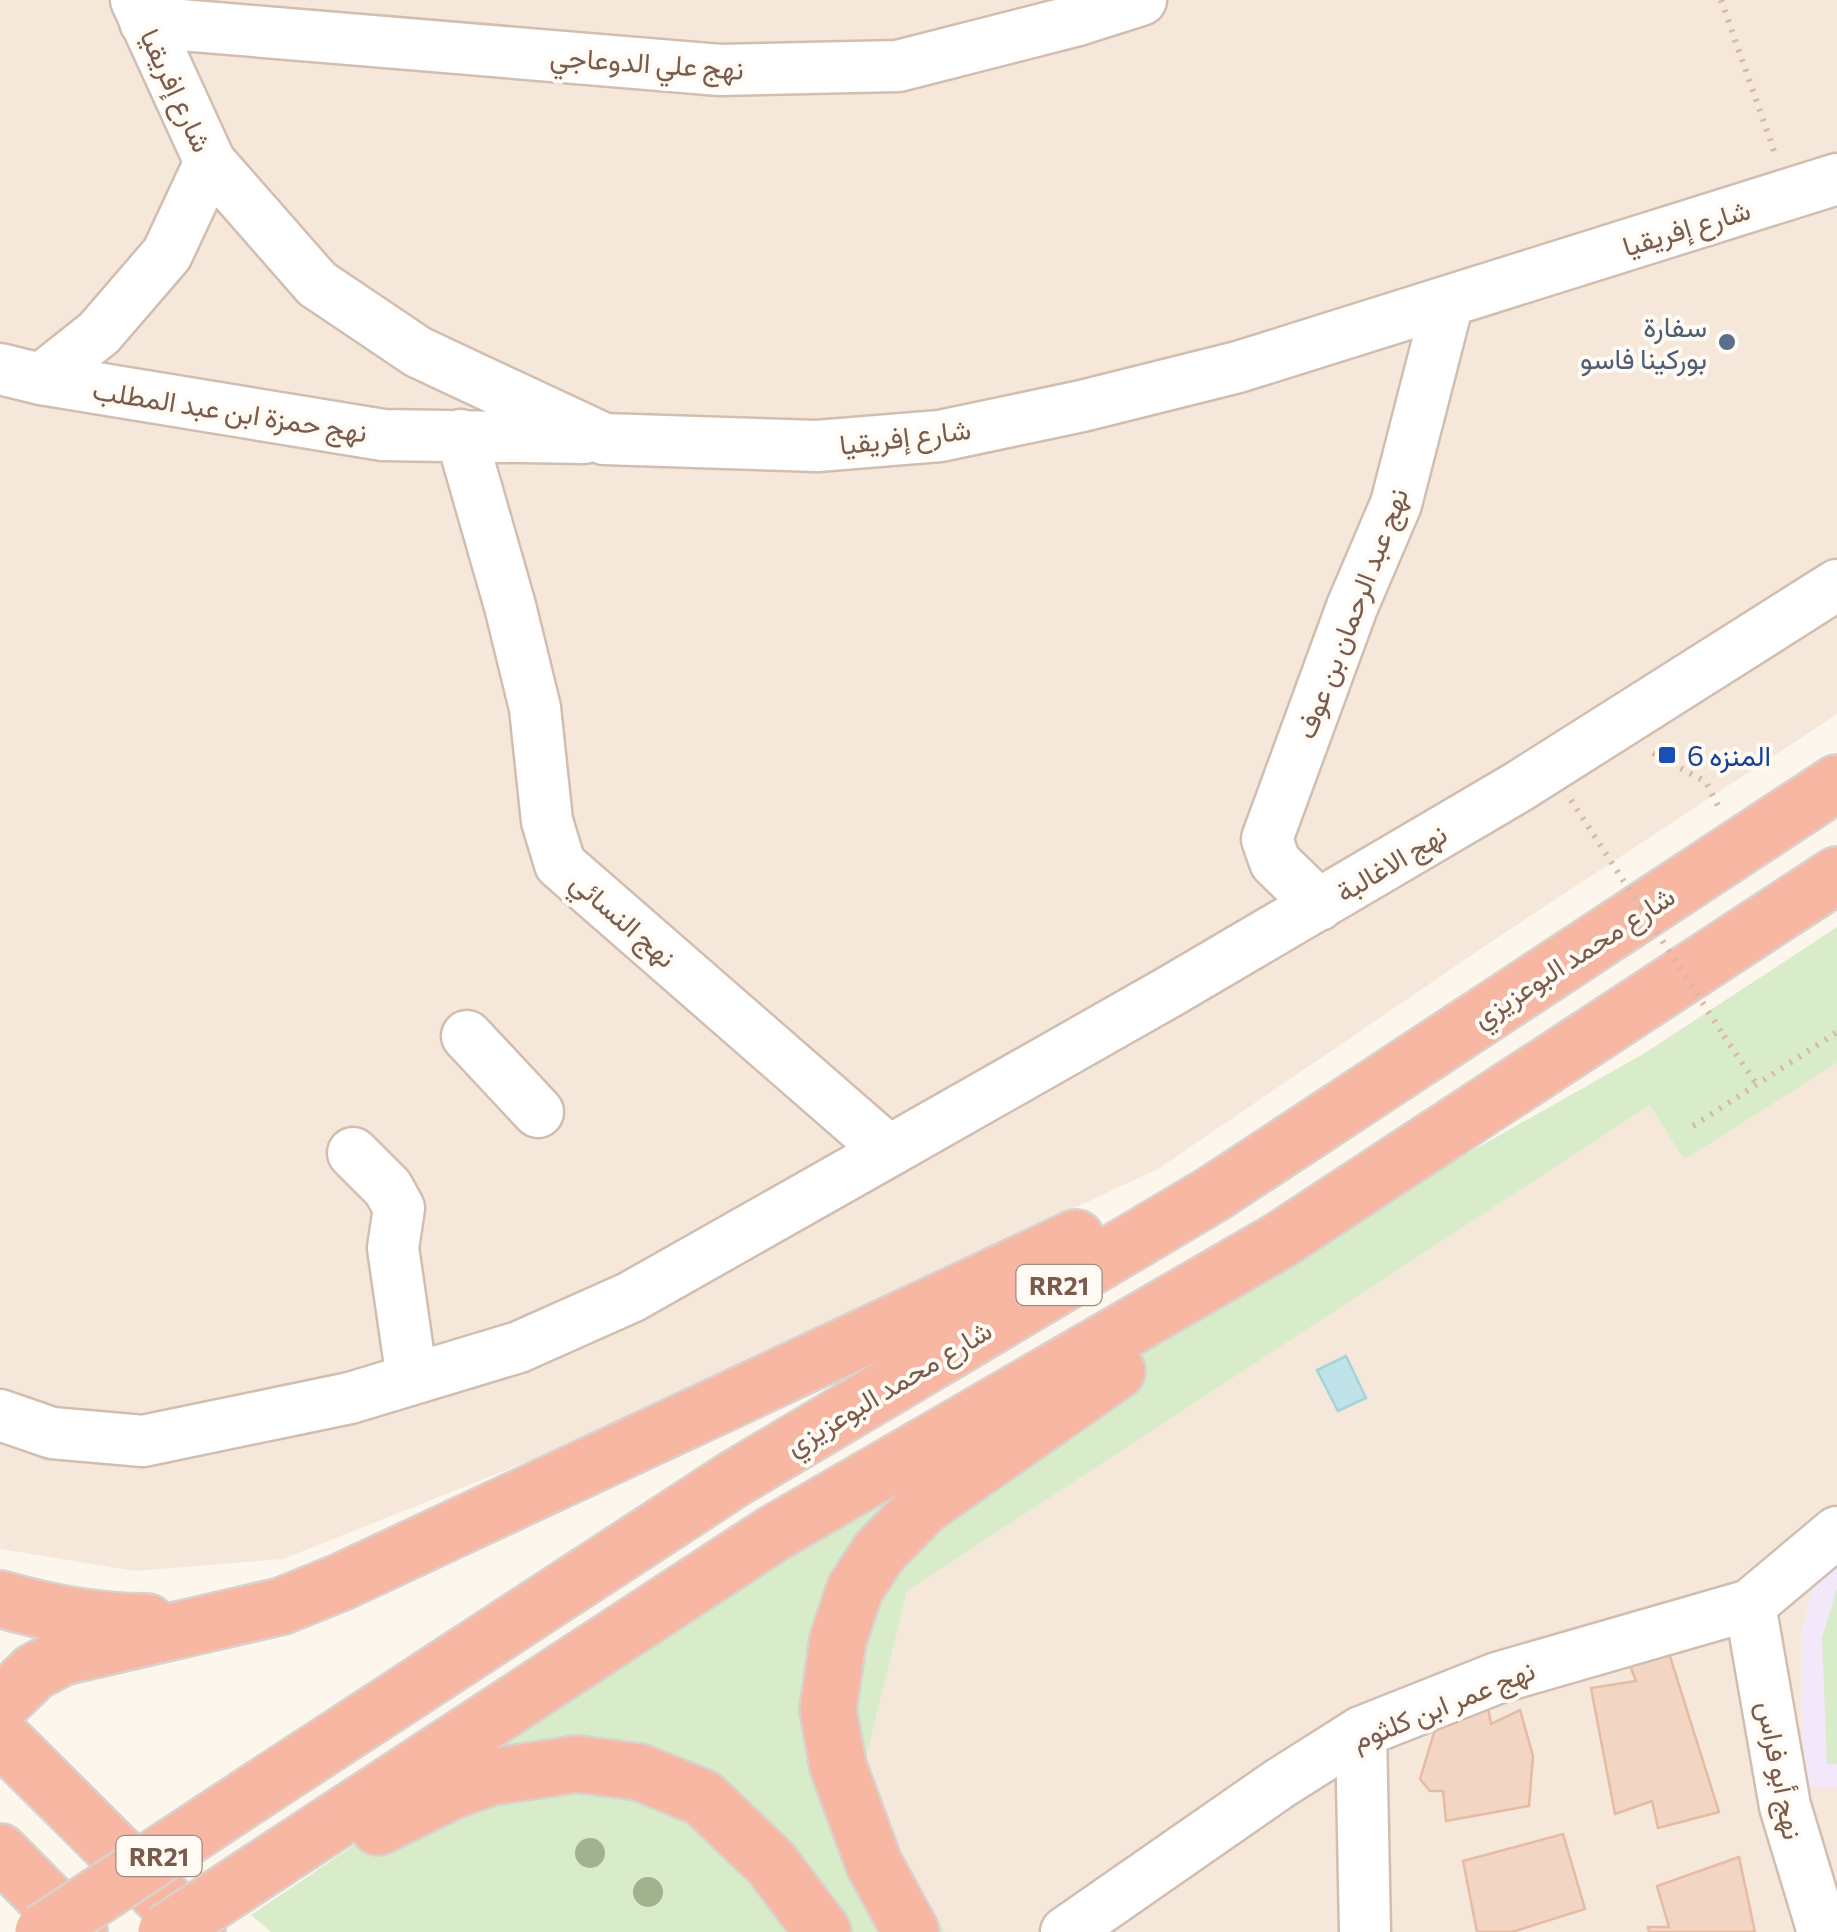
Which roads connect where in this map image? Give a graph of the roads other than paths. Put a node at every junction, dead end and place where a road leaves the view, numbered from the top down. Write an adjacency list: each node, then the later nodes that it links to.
1 (1142, 0): 2 (street, نهج علي الدوعاجي)
2 (141, 11): 3 (street, شارع إفريقيا)
3 (210, 162): 6 (street); 8 (street, شارع إفريقيا)
4 (1837, 179): 5 (street, شارع إفريقيا)
5 (1448, 302): 8 (street, شارع إفريقيا); 12 (street, نهج عبد الرحمان بن عوف)
6 (20, 374): 7 (street, نهج حمزة ابن عبد المطلب)
7 (461, 435): 8 (street, نهج حمزة ابن عبد المطلب); 15 (street, نهج النسائي)
8 (604, 439)
9 (1837, 585): 12 (street, نهج الاغالبة)
10 (1837, 783): 17 (highway, شارع محمد البوعزيزي / RR21)
11 (1837, 874): 18 (highway, RR21)
12 (1318, 905): 15 (street, نهج الاغالبة)
13 (467, 1036): 14 (street)
14 (538, 1112)
15 (889, 1151): 19 (street)
16 (352, 1153): 19 (street)
17 (1233, 1180): 24 (highway); 31 (highway, شارع محمد البوعزيزي / RR21, bridge)
18 (1278, 1241): 29 (highway, RR21); 36 (highway)
19 (412, 1379): 20 (street)
20 (0, 1415)
21 (1837, 1532): 23 (street)
22 (0, 1599): 24 (highway)
23 (1750, 1605): 26 (street, نهج عمر ابن كلثوم); 39 (street, نهج أبو فراس)
24 (214, 1622): 25 (highway)
25 (0, 1705)
26 (1361, 1732): 37 (street, نهج عمر ابن كلثوم); 38 (street)
27 (0, 1736): 28 (highway)
28 (23, 1778): 34 (highway)
29 (310, 1837): 33 (highway, RR21, bridge); 35 (highway)
30 (0, 1852): 32 (highway)
31 (43, 1932)
32 (78, 1932)
33 (166, 1932)
34 (196, 1932)
35 (824, 1932)
36 (911, 1932)
37 (1066, 1932)
38 (1365, 1932)
39 (1823, 1932)

